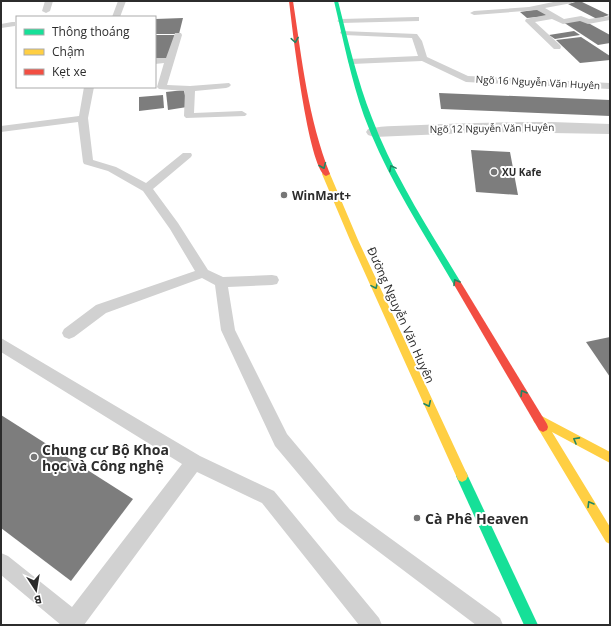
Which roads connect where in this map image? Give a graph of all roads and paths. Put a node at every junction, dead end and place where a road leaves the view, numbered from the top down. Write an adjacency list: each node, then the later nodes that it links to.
1 (49, 1): 7 (lane)
2 (122, 1): 9 (lane)
3 (291, 1): 46 (main road, Đường Nguyễn Văn Huyên, one-way to 46)
4 (336, 1): 13 (main road)
5 (569, 1): 6 (lane)
6 (540, 8): 8 (lane); 10 (lane)
7 (46, 11)
8 (474, 13)
9 (116, 16)
10 (553, 16): 11 (lane); 18 (lane)
11 (610, 18)
12 (416, 19): 13 (lane)
13 (341, 21): 16 (main road)
14 (12, 24): 15 (lane)
15 (1, 26)
16 (344, 33): 19 (lane); 21 (main road)
17 (178, 35): 20 (lane)
18 (557, 47)
19 (423, 58): 21 (lane, Ngõ 16 Nguyễn Văn Huyên); 24 (lane, Ngõ 16 Nguyễn Văn Huyên)
20 (169, 60): 22 (lane); 26 (lane)
21 (352, 61): 31 (main road)
22 (156, 62)
23 (226, 85): 26 (lane)
24 (610, 86)
25 (89, 88): 28 (lane)
26 (190, 89): 27 (lane)
27 (242, 114)
28 (82, 118): 29 (lane); 33 (lane)
29 (1, 129)
30 (610, 129): 31 (street, Ngõ 12 Nguyễn Văn Huyên)
31 (374, 132): 39 (main road, one-way to 31)
32 (187, 155): 33 (lane)
33 (147, 188): 34 (lane)
34 (203, 273): 36 (lane); 37 (lane)
35 (272, 280): 36 (lane)
36 (221, 282): 45 (lane)
37 (69, 333)
38 (1, 344): 41 (lane)
39 (538, 419): 40 (main road, one-way to 39); 42 (main road, one-way to 39)
40 (610, 458)
41 (194, 462): 43 (lane); 44 (lane)
42 (610, 538)
43 (1, 563)
44 (372, 625)
45 (493, 625)
46 (531, 625)

